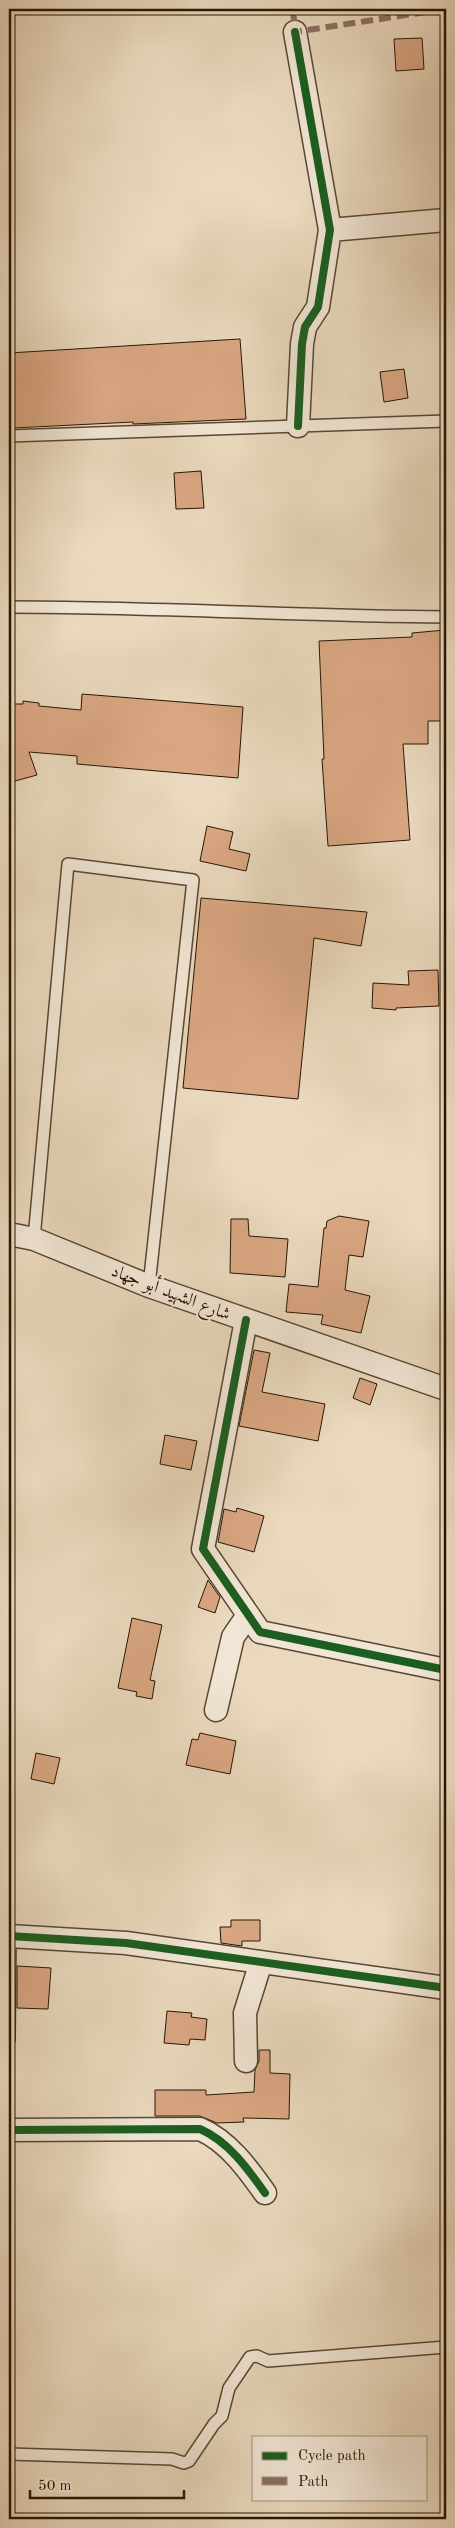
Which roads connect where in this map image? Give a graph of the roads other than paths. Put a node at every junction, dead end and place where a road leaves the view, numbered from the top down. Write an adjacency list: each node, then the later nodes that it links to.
1 (295, 32): 3 (street)
2 (446, 220): 3 (street)
3 (330, 230): 5 (street)
4 (446, 421): 5 (lane)
5 (298, 426): 6 (lane)
6 (9, 436)
7 (9, 607): 8 (lane)
8 (446, 617)
9 (9, 1234): 10 (street, شارع الشهيد أبو جهاد)
10 (34, 1239): 11 (street, شارع الشهيد أبو جهاد); 11 (lane)
11 (149, 1286): 12 (street, شارع الشهيد أبو جهاد)
12 (246, 1320): 13 (street, شارع الشهيد أبو جهاد); 14 (street)
13 (446, 1389)
14 (248, 1615): 15 (street); 16 (street)
15 (446, 1670)
16 (216, 1710)
17 (10, 1936): 18 (street); 20 (lane)
18 (261, 1962): 19 (street); 21 (street)
19 (446, 1988)
20 (9, 2040)
21 (246, 2061)
22 (9, 2130): 23 (street)
23 (266, 2193)
24 (446, 2347): 25 (lane)
25 (9, 2454)

